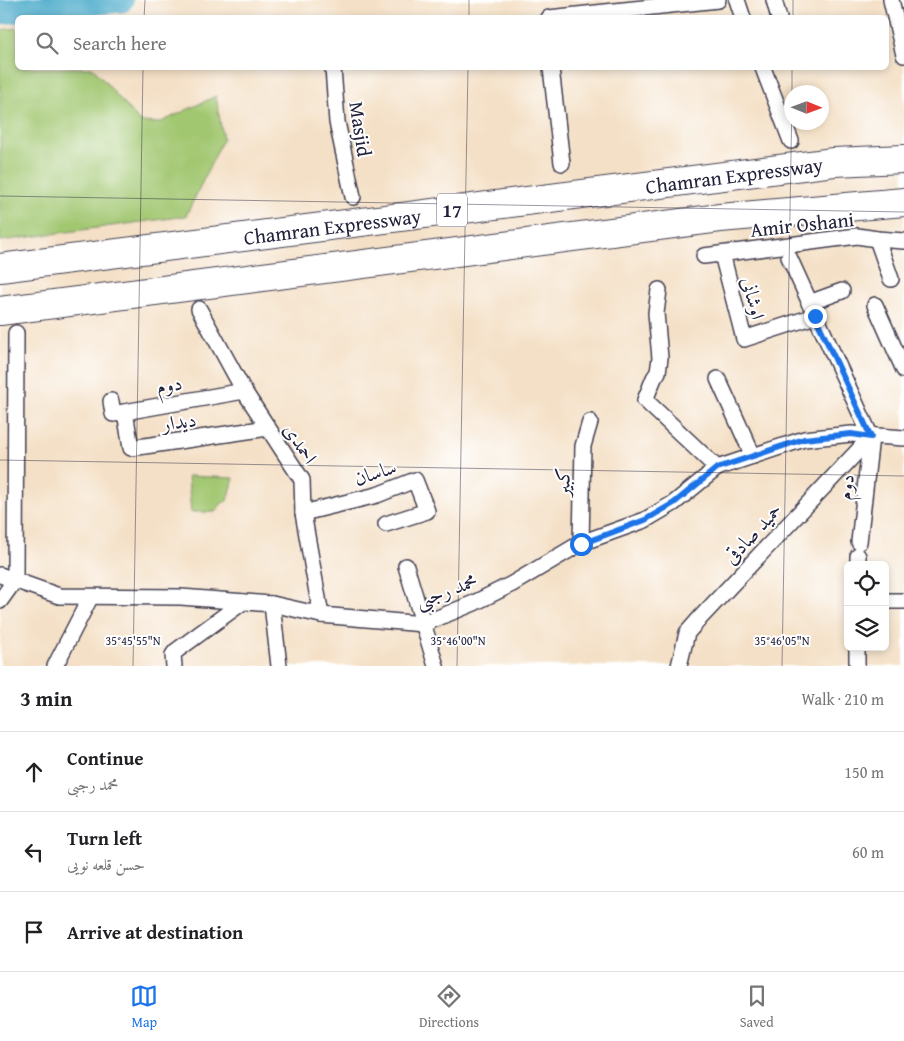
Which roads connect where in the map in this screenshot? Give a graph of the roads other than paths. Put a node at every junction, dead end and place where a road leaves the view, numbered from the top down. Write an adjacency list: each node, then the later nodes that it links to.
1 (718, 0): 5 (street)
2 (737, 0): 6 (street)
3 (774, 0): 7 (street)
4 (891, 0): 8 (street)
5 (577, 15)
6 (742, 15)
7 (778, 15)
8 (904, 55)
9 (333, 70): 15 (street, Masjid)
10 (551, 70): 14 (street)
11 (764, 70): 12 (street)
12 (791, 141)
13 (904, 159): 22 (highway, Chamran Expressway / 17)
14 (562, 163)
15 (353, 197)
16 (904, 202): 29 (highway, 17)
17 (877, 239): 18 (street, Amir Oshani); 19 (street, Amir Oshani); 23 (street)
18 (904, 241)
19 (722, 254): 20 (street, Amir Oshani); 28 (street, اوشانی)
20 (704, 256)
21 (789, 258): 28 (street)
22 (0, 268)
23 (891, 279)
24 (659, 290): 41 (street)
25 (842, 291): 28 (street)
26 (875, 305): 31 (street)
27 (199, 309): 33 (street, احمدی)
28 (812, 310): 38 (street)
29 (0, 311)
30 (16, 333): 48 (street)
31 (904, 370)
32 (718, 379): 40 (street)
33 (244, 392): 35 (street, دوم); 37 (street, احمدی)
34 (111, 401): 35 (street)
35 (125, 412): 37 (street, دیدار)
36 (590, 422): 44 (street, کبیر)
37 (268, 428): 42 (street, احمدی)
38 (871, 437): 39 (street, محمد رجبی); 40 (street, محمد رجبی); 45 (street, دوم); 62 (street, حمید صادقی)
39 (904, 438)
40 (753, 456): 41 (street, محمد رجبی)
41 (717, 468): 44 (street, محمد رجبی)
42 (303, 513): 43 (street, ساسان); 55 (street, احمدی)
43 (386, 524)
44 (581, 544): 56 (street, محمد رجبی)
45 (859, 554)
46 (406, 566): 56 (street)
47 (0, 575): 48 (street, محمد رجبی)
48 (14, 580): 49 (street, محمد رجبی); 50 (street)
49 (90, 598): 53 (street, محمد رجبی); 58 (street)
50 (0, 601)
51 (889, 601): 52 (street)
52 (904, 601)
53 (243, 602): 54 (street, محمد رجبی); 59 (street)
54 (272, 604): 55 (street, محمد رجبی); 60 (street)
55 (321, 615): 56 (street, محمد رجبی)
56 (423, 624): 61 (street)
57 (857, 651): 63 (street)
58 (55, 666)
59 (174, 666)
60 (279, 666)
61 (436, 666)
62 (679, 666)
63 (857, 666)

